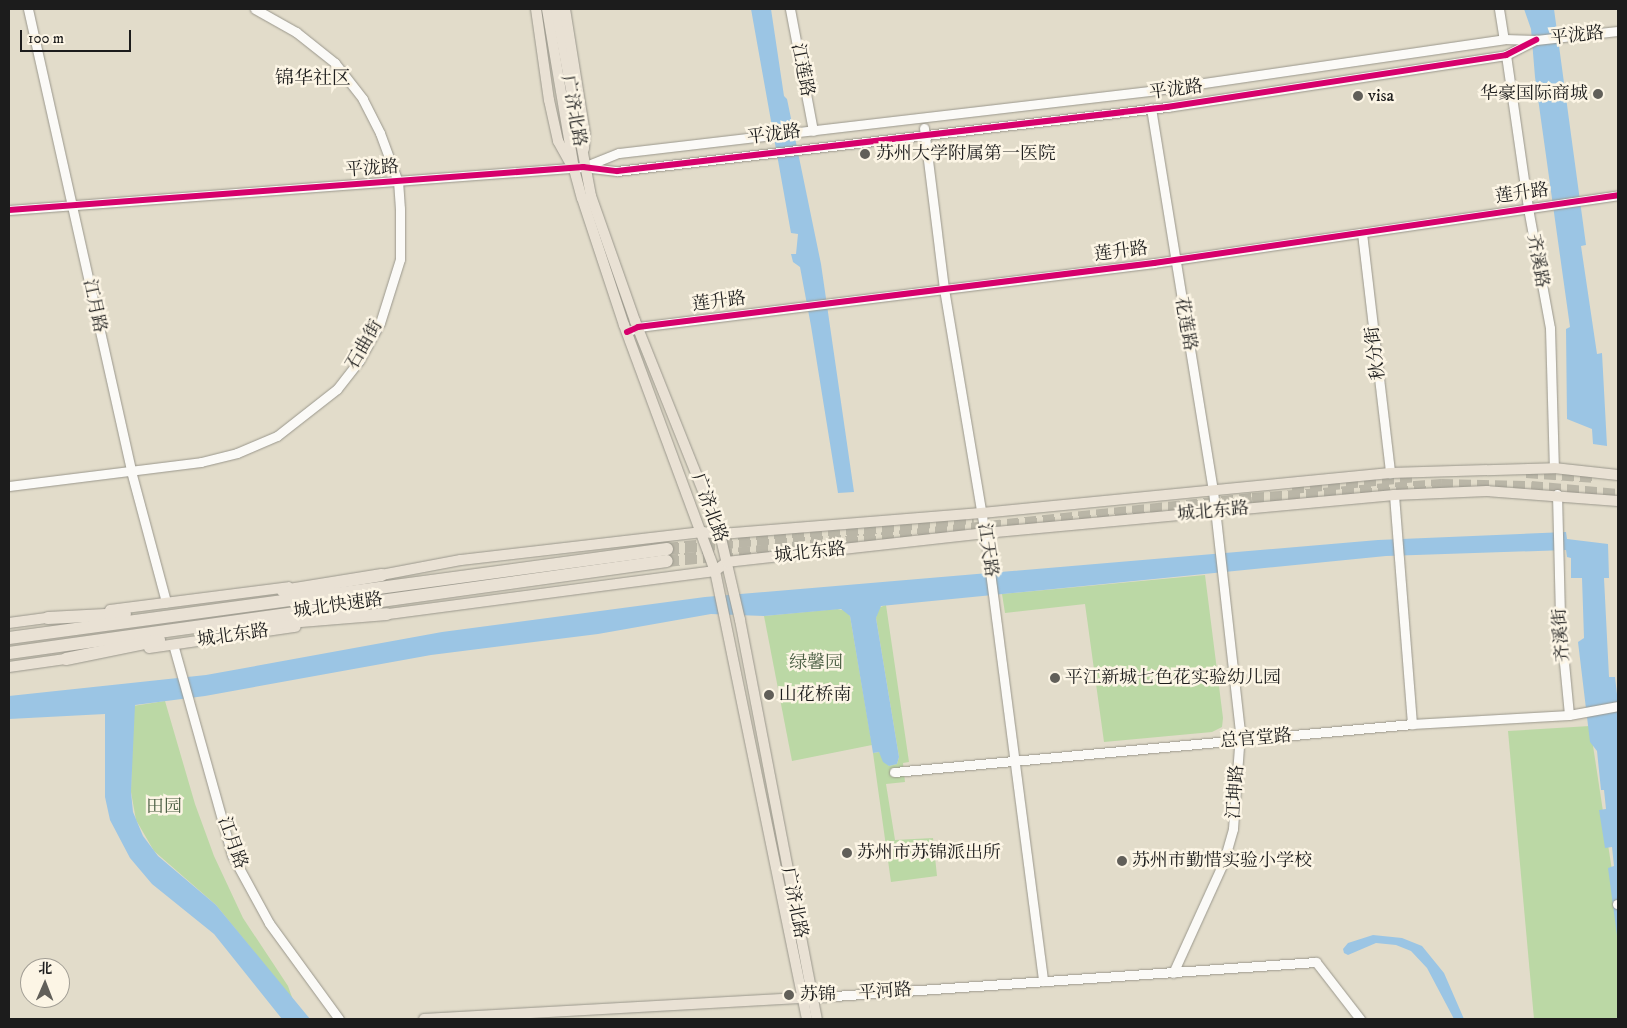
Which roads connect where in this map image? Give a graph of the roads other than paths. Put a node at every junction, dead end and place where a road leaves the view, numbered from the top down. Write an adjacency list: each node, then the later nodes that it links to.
1 (28, 9): 21 (street, 江月路)
2 (255, 9): 19 (street, 石曲街)
3 (536, 9): 18 (main road)
4 (547, 9): 9 (main road, 广济北路)
5 (556, 9): 9 (main road, 广济北路)
6 (565, 9): 18 (main road)
7 (790, 9): 16 (street, 江莲路)
8 (1499, 9): 11 (street)
9 (553, 21): 18 (main road, 广济北路)
10 (1618, 31): 12 (street, 平泷路)
11 (1504, 39): 12 (street, 平泷路); 15 (street, 平泷路)
12 (1536, 40): 13 (street, 平泷路)
13 (1506, 55): 14 (street, 平泷路); 22 (street, 齐溪路)
14 (1151, 108): 17 (street, 平泷路); 25 (street, 花莲路)
15 (923, 119): 16 (street, 平泷路); 17 (street, 江天路)
16 (813, 131): 18 (street, 平泷路)
17 (924, 133): 18 (street, 平泷路); 26 (street, 江天路)
18 (578, 168): 19 (street, 平泷路); 27 (main road, 广济北路); 28 (main road, 广济北路)
19 (398, 182): 21 (street, 平泷路); 30 (street, 石曲街)
20 (1618, 195): 22 (street, 莲升路)
21 (72, 206): 23 (street, 平泷路); 30 (street, 江月路)
22 (1528, 208): 24 (street, 莲升路); 29 (street, 齐溪路)
23 (9, 210)
24 (1362, 232): 25 (street, 莲升路); 31 (street, 秋分街)
25 (1174, 259): 26 (street, 莲升路); 34 (street, 花莲路)
26 (944, 290): 27 (street, 莲升路); 39 (street, 江天路)
27 (638, 328): 28 (street, 莲升路); 42 (main road, 广济北路)
28 (627, 332): 40 (main road, 广济北路)
29 (1554, 468): 31 (main road, 城北东路); 32 (main road, 城北东路)
30 (130, 471): 33 (street, 石曲街); 47 (street, 江月路)
31 (1390, 473): 34 (main road, 城北东路)
32 (1618, 475)
33 (9, 486)
34 (1213, 491): 38 (street, 花莲路); 39 (main road, 城北东路)
35 (1557, 494): 36 (main road, 城北东路); 37 (main road, 城北东路); 59 (street, 齐溪街)
36 (1394, 495): 38 (main road, 城北东路); 60 (street)
37 (1618, 500)
38 (1214, 512): 41 (main road, 城北东路); 43 (street, 花莲路)
39 (982, 513): 41 (street, 江天路); 42 (main road, 城北东路)
40 (702, 532): 42 (main road, 城北东路); 45 (main road, 广济北路); 46 (main road, 城北东路)
41 (985, 533): 44 (main road, 城北东路); 62 (street, 江天路)
42 (720, 534): 44 (main road, 广济北路)
43 (1218, 540): 61 (street, 江坤路)
44 (727, 562): 45 (main road, 城北东路); 66 (main road, 广济北路)
45 (715, 571): 49 (main road, 城北东路); 66 (main road, 广济北路)
46 (382, 575): 47 (main road, 城北东路); 48 (highway)
47 (166, 602): 50 (main road, 城北东路)
48 (206, 610): 50 (highway); 52 (highway, 城北快速路); 53 (highway, 城北快速路)
49 (387, 614): 52 (highway); 54 (main road, 城北东路)
50 (48, 618): 51 (main road, 城北东路)
51 (9, 623)
52 (210, 624): 55 (highway, 城北快速路); 56 (highway)
53 (9, 638)
54 (173, 644): 56 (main road, 城北东路); 68 (street, 江月路)
55 (9, 653)
56 (66, 658): 57 (main road, 城北东路)
57 (9, 667)
58 (1618, 706): 59 (street, 总官堂路)
59 (1569, 715): 60 (street, 总官堂路)
60 (1412, 724): 61 (street, 总官堂路)
61 (1239, 740): 62 (street, 总官堂路); 64 (street, 江坤路)
62 (1014, 760): 63 (street, 总官堂路); 65 (street, 江天路)
63 (894, 772)
64 (1173, 973): 65 (street, 平河路); 72 (street, 平河路)
65 (1043, 981): 66 (street, 平河路)
66 (808, 997): 67 (main road, 平河路); 70 (main road, 广济北路); 71 (main road, 广济北路)
67 (569, 1015): 69 (main road, 平河路)
68 (339, 1019)
69 (424, 1019)
70 (807, 1019)
71 (817, 1019)
72 (1360, 1019)

